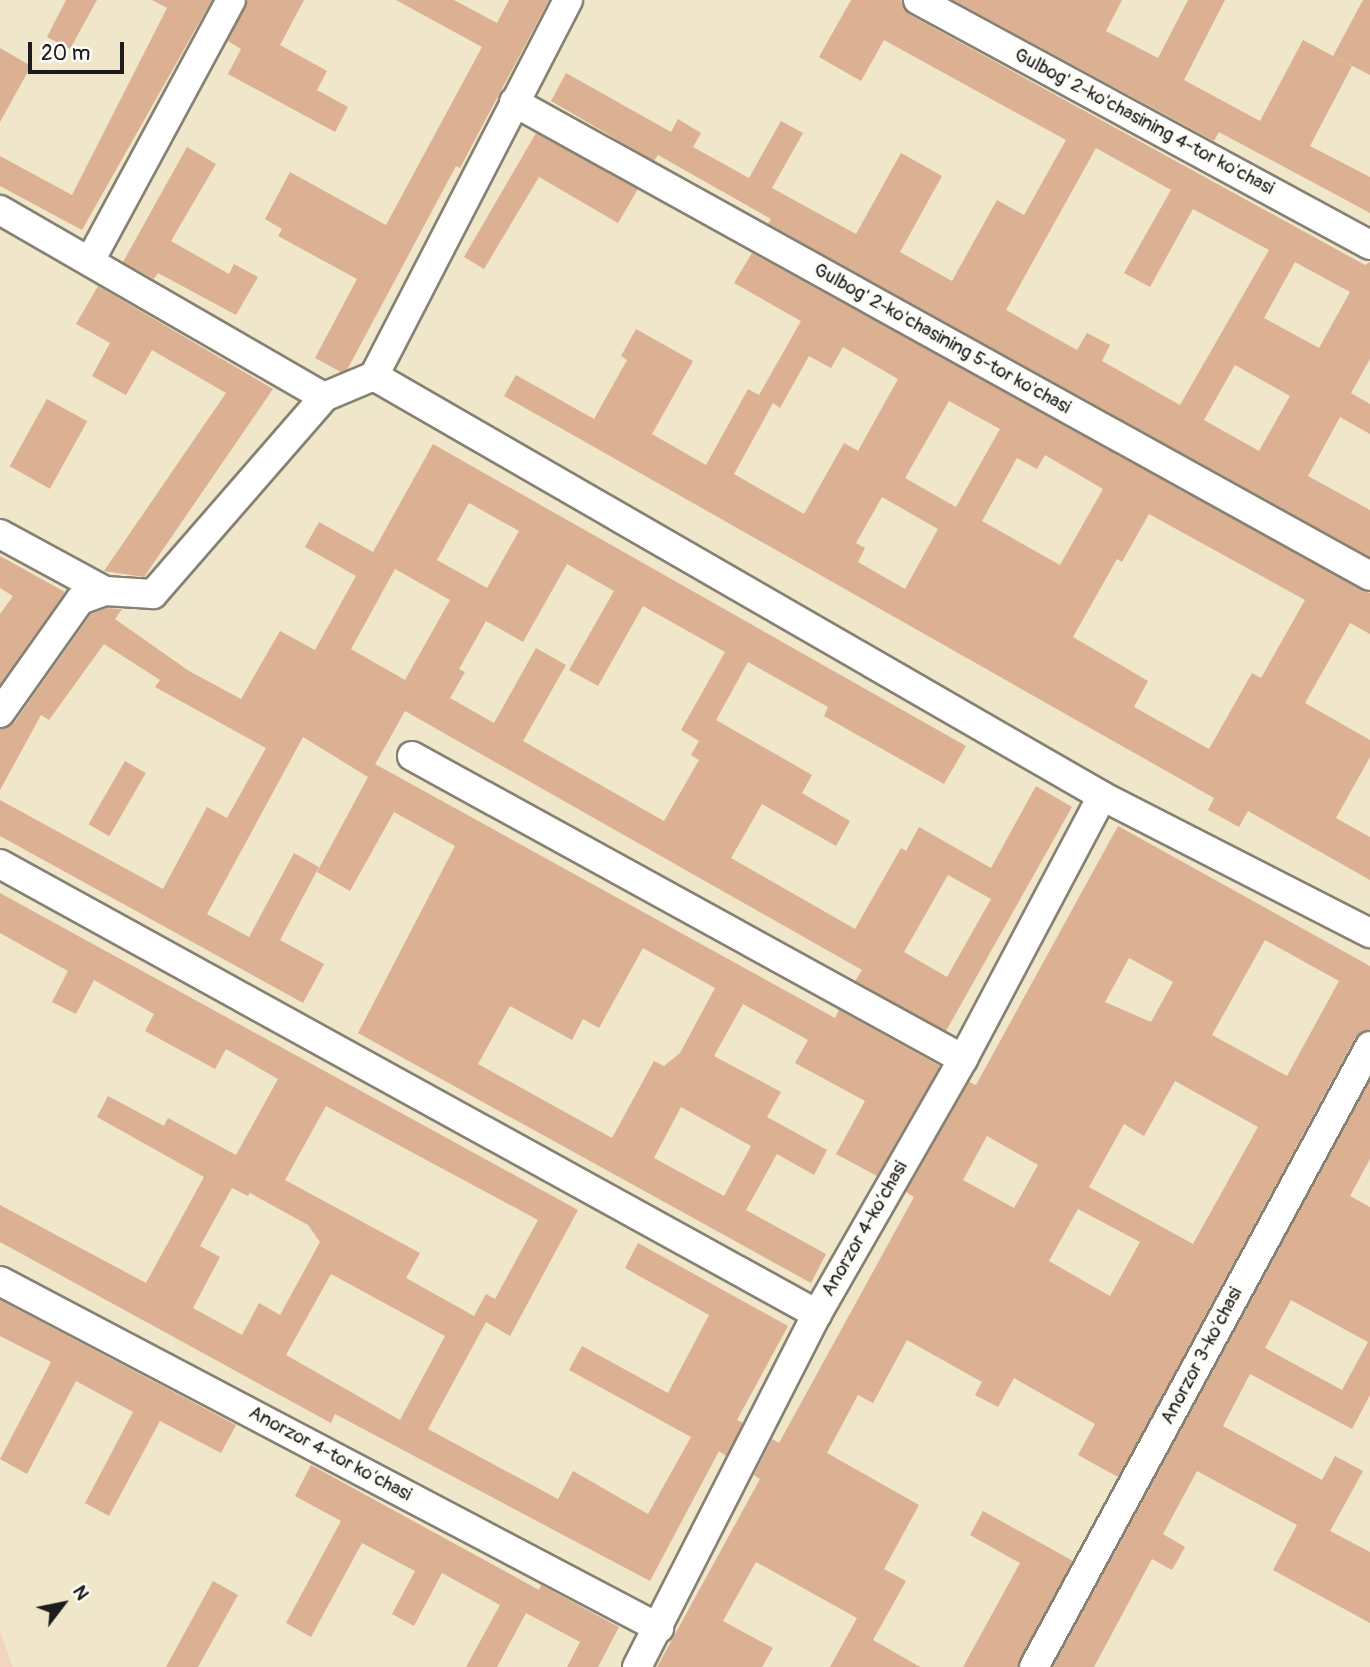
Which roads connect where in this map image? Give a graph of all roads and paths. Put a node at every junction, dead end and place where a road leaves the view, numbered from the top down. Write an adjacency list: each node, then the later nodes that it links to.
1 (231, 0): 7 (street)
2 (568, 0): 4 (street)
3 (918, 0): 6 (street, Gulbog' 2-ko'chasining 4-tor ko'chasi)
4 (514, 102): 8 (street); 11 (street, Gulbog' 2-ko'chasining 5-tor ko'chasi)
5 (0, 210): 7 (street)
6 (1370, 245)
7 (91, 259): 9 (street)
8 (374, 376): 9 (street); 15 (street)
9 (324, 397): 12 (street)
10 (0, 534): 12 (street)
11 (1370, 576)
12 (105, 591): 13 (street)
13 (0, 713)
14 (412, 756): 19 (street)
15 (1102, 796): 17 (street); 19 (street, Аnorzor 4-koʼchasi)
16 (0, 864): 21 (street)
17 (1370, 933)
18 (1370, 1046): 24 (street, Аnorzor 3-koʼchasi)
19 (963, 1059): 21 (street, Аnorzor 4-koʼchasi)
20 (0, 1281): 22 (street, Anorzor 4-tor koʼchasi)
21 (817, 1314): 22 (street, Аnorzor 4-koʼchasi)
22 (659, 1628): 23 (street, Аnorzor 4-koʼchasi)
23 (636, 1667)
24 (1034, 1667)

